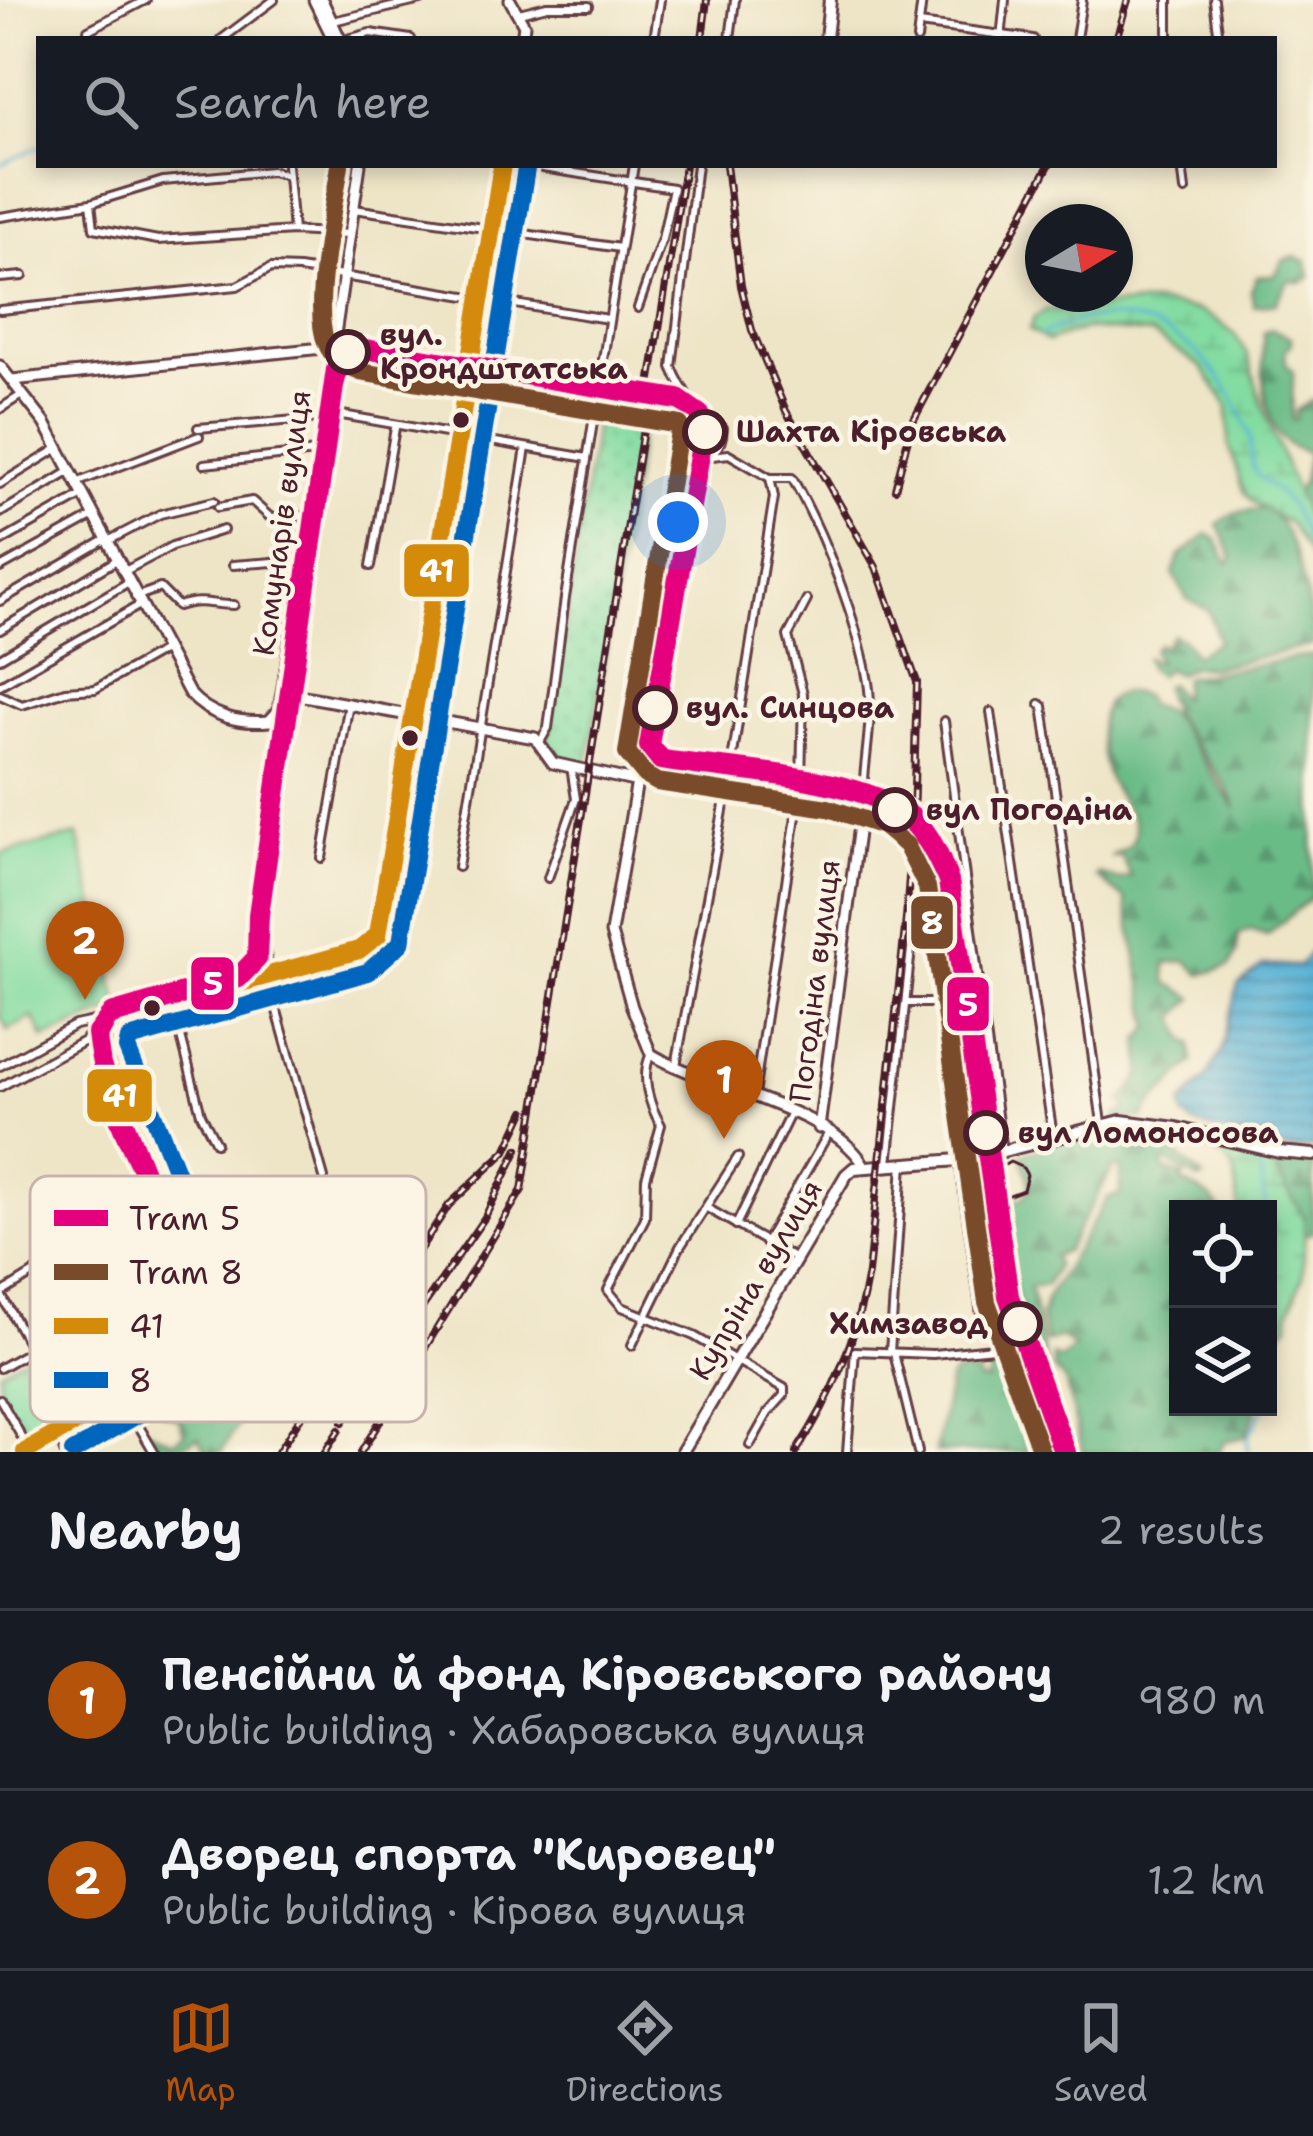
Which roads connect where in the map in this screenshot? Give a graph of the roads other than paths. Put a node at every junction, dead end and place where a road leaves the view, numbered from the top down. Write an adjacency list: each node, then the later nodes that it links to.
1 (146, 0): 18 (street)
2 (274, 0): 19 (street)
3 (318, 0): 16 (street)
4 (421, 0): 16 (street)
5 (510, 0): 15 (street)
6 (660, 0): 24 (street)
7 (735, 0): 25 (street)
8 (830, 0): 26 (main road)
9 (922, 0): 17 (street)
10 (1005, 0): 28 (street)
11 (1082, 0): 29 (street)
12 (1168, 0): 30 (street)
13 (1214, 0): 31 (street)
14 (584, 5): 15 (street)
15 (519, 13): 23 (street)
16 (329, 22): 20 (street)
17 (919, 24): 27 (street); 28 (street)
18 (88, 30)
19 (226, 36)
20 (338, 36)
21 (355, 36): 22 (street)
22 (390, 36)
23 (522, 36)
24 (654, 36)
25 (730, 36)
26 (826, 36)
27 (917, 36)
28 (1001, 36)
29 (1076, 36)
30 (1168, 36)
31 (1220, 36)
32 (285, 168): 41 (street); 44 (street)
33 (363, 168): 42 (street, Комунарів вулиця)
34 (502, 168): 45 (main road)
35 (542, 168): 39 (street)
36 (633, 168): 39 (street)
37 (697, 168): 68 (street)
38 (1182, 168): 40 (street)
39 (631, 182): 47 (street); 52 (street)
40 (1185, 190)
41 (91, 203): 43 (street); 44 (street)
42 (357, 209): 45 (street); 46 (street, Комунарів вулиця)
43 (0, 218)
44 (293, 231): 46 (street)
45 (491, 231): 47 (street); 51 (main road)
46 (353, 234): 49 (street, Комунарів вулиця)
47 (620, 248): 54 (street)
48 (23, 276): 50 (street)
49 (343, 276): 51 (street); 53 (street); 55 (street, Комунарів вулиця)
50 (0, 278)
51 (481, 300): 54 (street); 56 (main road)
52 (638, 308)
53 (0, 310)
54 (608, 319): 59 (street)
55 (333, 342): 56 (street); 58 (street); 62 (street, Комунарів вулиця)
56 (470, 362): 59 (street); 64 (main road)
57 (0, 366): 58 (street)
58 (12, 380): 60 (street)
59 (600, 382): 69 (street); 70 (street)
60 (23, 394): 61 (street); 66 (street)
61 (0, 409)
62 (321, 418): 63 (street); 67 (street, Комунарів вулиця); 72 (street)
63 (395, 427): 64 (street); 85 (street)
64 (458, 437): 65 (street); 102 (main road)
65 (526, 448): 69 (street); 104 (street)
66 (57, 449): 72 (street); 74 (street)
67 (316, 452): 71 (street); 77 (street, Комунарів вулиця)
68 (712, 455): 70 (street); 73 (street, Погодіна вулиця)
69 (587, 458): 105 (street)
70 (692, 460): 106 (street)
71 (204, 464)
72 (73, 477): 75 (street); 76 (street)
73 (770, 478): 108 (street); 111 (street, Погодіна вулиця)
74 (0, 484)
75 (83, 495): 78 (street); 81 (street)
76 (0, 513)
77 (306, 516): 80 (street); 82 (street, Комунарів вулиця)
78 (92, 517): 80 (street); 86 (street)
79 (223, 530): 87 (street)
80 (105, 541): 83 (street); 89 (street)
81 (0, 542)
82 (299, 560): 84 (street); 95 (street, Комунарів вулиця)
83 (116, 561): 87 (street); 92 (street)
84 (232, 566)
85 (371, 566)
86 (0, 568)
87 (124, 578): 90 (street); 94 (street)
88 (807, 600): 110 (street)
89 (0, 601)
90 (137, 601): 91 (street); 93 (street); 96 (street)
91 (234, 604)
92 (0, 630)
93 (164, 650): 95 (street); 97 (street)
94 (0, 658)
95 (285, 674): 98 (street)
96 (0, 685)
97 (0, 694)
98 (293, 694): 99 (street); 116 (street)
99 (349, 703): 102 (street); 112 (street)
100 (1040, 704): 130 (street)
101 (992, 712): 132 (street)
102 (414, 715): 104 (street); 116 (main road)
103 (944, 721): 134 (street)
104 (480, 728): 105 (street); 113 (street)
105 (540, 742): 107 (street)
106 (641, 758): 108 (street); 109 (street)
107 (571, 767): 109 (street); 114 (street)
108 (730, 773): 110 (street); 126 (street)
109 (638, 782): 124 (street)
110 (801, 785): 111 (street); 128 (street)
111 (862, 795): 131 (street, Погодіна вулиця)
112 (322, 857)
113 (458, 867)
114 (548, 878)
115 (914, 920): 119 (street)
116 (269, 974): 117 (main road); 120 (street)
117 (242, 981): 118 (main road); 120 (street)
118 (172, 1002): 123 (main road); 133 (street)
119 (905, 1003): 121 (street); 138 (street)
120 (275, 1004): 142 (street)
121 (950, 1004)
122 (100, 1018): 123 (street); 125 (street); 127 (street)
123 (116, 1018): 141 (main road)
124 (651, 1054): 126 (street); 149 (street)
125 (0, 1066)
126 (676, 1066): 128 (street)
127 (0, 1087)
128 (754, 1095): 129 (street)
129 (791, 1112): 131 (street); 144 (street)
130 (1102, 1123): 132 (main road, Купріна вулиця); 135 (main road, Купріна вулиця)
131 (823, 1131): 140 (street); 145 (street, Купріна вулиця)
132 (1053, 1137): 134 (main road, Купріна вулиця)
133 (216, 1143)
134 (1002, 1151): 137 (main road, Купріна вулиця)
135 (1313, 1155)
136 (738, 1157): 143 (street)
137 (959, 1161): 139 (main road, Купріна вулиця); 150 (street)
138 (888, 1164): 139 (main road, Купріна вулиця); 140 (main road, Купріна вулиця)
139 (903, 1164): 155 (street)
140 (864, 1165): 146 (main road, Купріна вулиця)
141 (152, 1176)
142 (323, 1176)
143 (706, 1208): 144 (street); 149 (street)
144 (736, 1225): 145 (street)
145 (765, 1243): 146 (street)
146 (796, 1259): 156 (main road, Купріна вулиця)
147 (30, 1276): 148 (street)
148 (0, 1294): 151 (street)
149 (648, 1316): 152 (street); 156 (street)
150 (982, 1322)
151 (30, 1346)
152 (632, 1346)
153 (1014, 1346): 155 (street)
154 (30, 1351): 157 (street)
155 (892, 1353): 168 (street); 169 (street)
156 (735, 1362): 163 (street); 167 (main road, Купріна вулиця)
157 (0, 1369)
158 (0, 1399): 164 (street)
159 (53, 1422): 162 (street)
160 (77, 1422): 162 (main road)
161 (137, 1422): 166 (street)
162 (56, 1434): 164 (main road); 165 (street)
163 (750, 1445)
164 (30, 1450)
165 (64, 1452)
166 (154, 1452)
167 (682, 1452)
168 (848, 1452)
169 (918, 1452)

